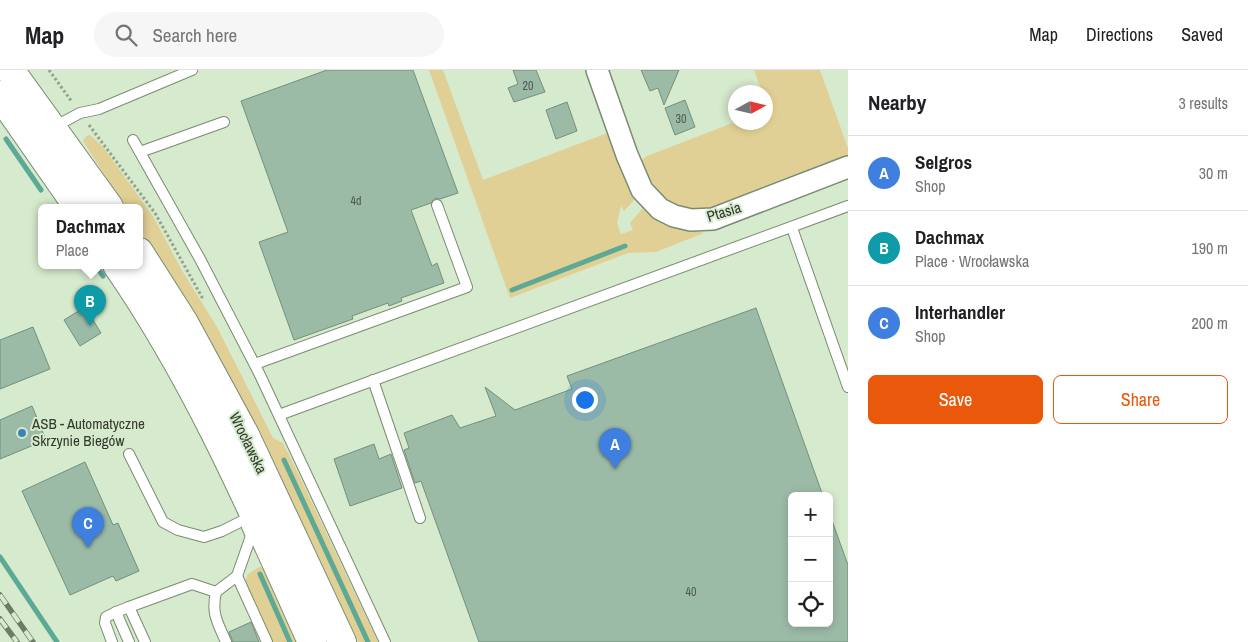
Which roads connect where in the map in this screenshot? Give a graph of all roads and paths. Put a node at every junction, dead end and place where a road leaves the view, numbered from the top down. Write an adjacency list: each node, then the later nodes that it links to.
1 (10, 70): 8 (main road)
2 (49, 70): 6 (path)
3 (192, 70): 6 (lane)
4 (597, 70): 11 (street, Ptasia)
5 (0, 95): 12 (main road)
6 (80, 113): 8 (lane); 19 (path)
7 (224, 122): 10 (lane)
8 (52, 128): 13 (main road)
9 (133, 140): 10 (lane)
10 (140, 152): 20 (lane)
11 (848, 167)
12 (76, 204)
13 (107, 204)
14 (437, 205): 20 (lane)
15 (848, 206): 16 (lane)
16 (792, 228): 21 (lane); 22 (lane)
17 (143, 258): 36 (main road, Wrocławska)
18 (120, 269): 35 (main road, Wrocławska)
19 (207, 305)
20 (255, 364): 23 (lane)
21 (373, 380): 23 (lane); 25 (lane)
22 (848, 387)
23 (279, 415): 37 (lane)
24 (129, 454): 26 (lane)
25 (420, 518)
26 (237, 576): 27 (lane); 34 (lane)
27 (216, 592): 28 (lane); 33 (lane)
28 (129, 607): 29 (lane); 32 (lane)
29 (116, 612): 30 (lane); 31 (lane)
30 (112, 642)
31 (129, 642)
32 (145, 642)
33 (226, 642)
34 (267, 642)
35 (312, 642)
36 (342, 642)
37 (385, 642)

